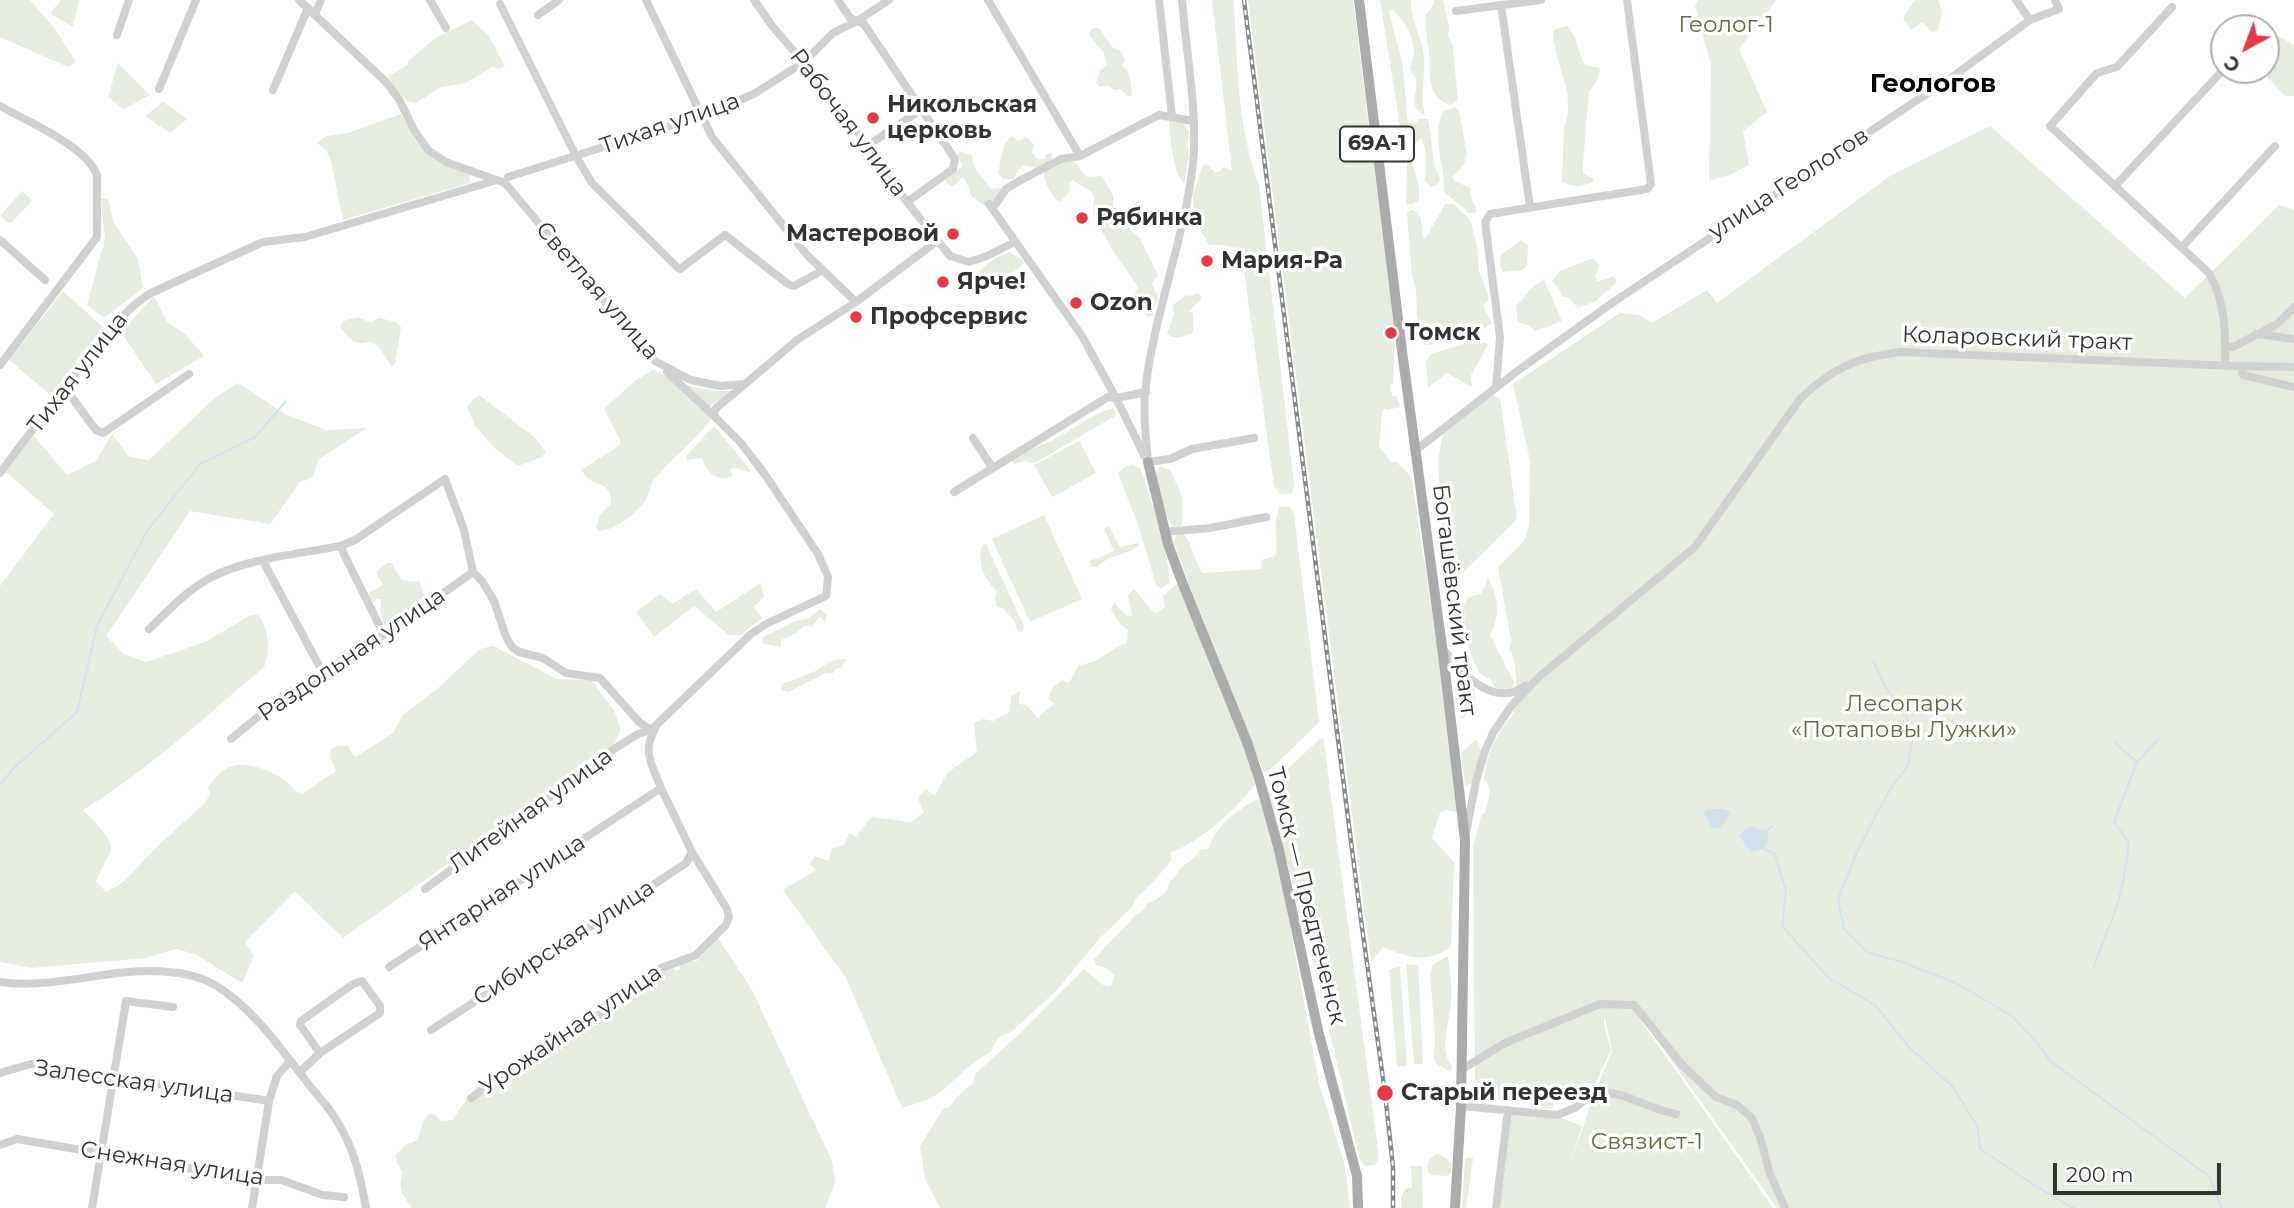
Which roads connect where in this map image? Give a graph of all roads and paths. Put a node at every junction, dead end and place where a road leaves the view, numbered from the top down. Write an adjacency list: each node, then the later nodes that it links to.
1 (129, 0): 29 (street)
2 (196, 0): 32 (street)
3 (299, 0): 22 (street, Светлая улица)
4 (321, 0): 24 (street)
5 (430, 0): 28 (street)
6 (559, 0): 25 (street)
7 (646, 0): 36 (street)
8 (754, 0): 30 (street, Рабочая улица)
9 (838, 0): 27 (street)
10 (889, 0): 27 (street, Тихая улица)
11 (988, 0): 42 (street)
12 (1159, 0): 37 (street)
13 (1182, 0): 38 (street)
14 (1359, 0): 73 (main road, Богашёвский тракт / 69А-1)
15 (1541, 0): 20 (street)
16 (1627, 0): 46 (street)
17 (2016, 0): 26 (street)
18 (2055, 0): 26 (street, улица Геологов)
19 (500, 4): 41 (street)
20 (1501, 5): 23 (street); 46 (street)
21 (2172, 7): 44 (street)
22 (308, 8): 24 (street, Светлая улица); 33 (street)
23 (1456, 11)
24 (316, 14): 43 (street, Светлая улица)
25 (538, 15)
26 (2030, 20): 67 (street, улица Геологов)
27 (857, 21): 30 (street, Тихая улица); 35 (street)
28 (446, 28)
29 (117, 35)
30 (804, 62): 36 (street, Тихая улица); 39 (street, Рабочая улица)
31 (2210, 84): 44 (street)
32 (159, 89)
33 (273, 90)
34 (0, 106): 59 (street)
35 (922, 109): 39 (street); 45 (street)
36 (702, 116): 41 (street, Тихая улица); 51 (street)
37 (1172, 116): 38 (street); 42 (street)
38 (1193, 121): 68 (street)
39 (867, 146): 45 (street, Рабочая улица)
40 (2275, 146): 50 (street)
41 (576, 156): 43 (street, Тихая улица); 51 (street)
42 (1080, 156): 49 (street)
43 (504, 178): 58 (street, Светлая улица); 65 (street, Тихая улица)
44 (2115, 186): 50 (street)
45 (907, 202): 48 (street, Рабочая улица)
46 (1530, 207): 67 (street)
47 (0, 240): 52 (street)
48 (936, 241): 49 (street, Рабочая улица); 53 (street)
49 (1015, 242): 69 (street)
50 (2182, 247): 57 (street)
51 (824, 270): 53 (street)
52 (45, 280)
53 (856, 302): 64 (street)
54 (2294, 307): 55 (street)
55 (2257, 334): 56 (street); 57 (street)
56 (2294, 339)
57 (2226, 347): 60 (street)
58 (655, 361): 64 (street, Светлая улица); 70 (street)
59 (0, 365)
60 (2225, 366): 61 (street, Коларовский тракт); 89 (street, Коларовский тракт)
61 (2242, 367): 62 (street, Коларовский тракт); 66 (street)
62 (2294, 367)
63 (189, 374): 65 (street)
64 (745, 384): 70 (street)
65 (64, 387): 76 (street, Тихая улица)
66 (2294, 387)
67 (1496, 388): 73 (street, улица Геологов)
68 (1146, 392): 69 (street); 74 (street)
69 (1116, 398): 74 (street); 75 (street)
70 (713, 415): 92 (street)
71 (973, 438): 75 (street)
72 (1254, 438): 74 (street)
73 (1416, 450): 85 (main road, Богашёвский тракт / 69А-1)
74 (1148, 462): 79 (main road, Томск — Предтеченск)
75 (992, 467): 77 (street)
76 (0, 473)
77 (954, 492)
78 (1266, 517): 79 (street)
79 (1165, 532): 123 (main road, Томск — Предтеченск)
80 (340, 546): 81 (street); 82 (street); 84 (street)
81 (263, 561): 83 (street); 88 (street)
82 (474, 572): 84 (street, Раздольная улица); 93 (street)
83 (149, 629)
84 (384, 635): 88 (street, Раздольная улица)
85 (1443, 649): 86 (street); 87 (main road, Богашёвский тракт)
86 (1457, 666): 87 (street); 90 (street)
87 (1445, 670): 96 (main road, Богашёвский тракт)
88 (323, 671): 94 (street, Раздольная улица)
89 (1539, 677): 90 (street); 91 (street)
90 (1501, 694): 91 (street)
91 (1511, 705): 97 (street)
92 (661, 720): 93 (street); 95 (street)
93 (650, 730): 100 (street, Литейная улица)
94 (231, 738)
95 (661, 788): 99 (street); 101 (street, Янтарная улица)
96 (1461, 796): 97 (street); 98 (main road, Богашёвский тракт)
97 (1473, 797): 98 (street)
98 (1465, 839): 107 (main road, Богашёвский тракт)
99 (692, 852): 104 (street, Сибирская улица); 111 (street, Урожайная улица)
100 (425, 889)
101 (389, 967)
102 (0, 982): 106 (street)
103 (173, 1007): 110 (street)
104 (431, 1030)
105 (320, 1053): 105 (street); 108 (street)
106 (290, 1061): 108 (street); 112 (street)
107 (1461, 1070): 113 (main road, Богашёвский тракт); 126 (street)
108 (299, 1072): 122 (street)
109 (0, 1073): 110 (street, Залесская улица)
110 (114, 1078): 112 (street, Залесская улица); 117 (street)
111 (471, 1098)
112 (269, 1101): 118 (street)
113 (1461, 1106): 114 (street); 124 (main road, Богашёвский тракт)
114 (1508, 1110): 115 (street); 125 (street)
115 (1676, 1114)
116 (0, 1145): 117 (street, Снежная улица)
117 (101, 1155): 118 (street, Снежная улица); 120 (street)
118 (257, 1180): 119 (street, Снежная улица); 121 (street)
119 (344, 1197)
120 (92, 1208)
121 (252, 1208)
122 (366, 1208)
123 (1358, 1208)
124 (1455, 1208)
125 (1496, 1208)
126 (1785, 1208)

